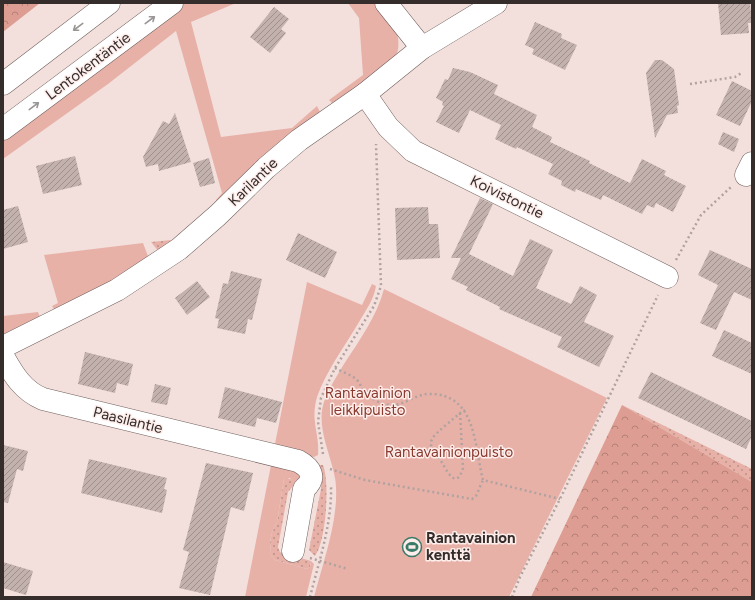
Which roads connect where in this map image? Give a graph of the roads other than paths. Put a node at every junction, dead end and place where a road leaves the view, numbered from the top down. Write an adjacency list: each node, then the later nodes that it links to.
1 (109, 3): 6 (street, one-way to 6)
2 (172, 3): 8 (street, Lentokentäntie, one-way to 2)
3 (386, 3): 5 (street)
4 (496, 3): 5 (street, Karilantie)
5 (422, 48): 7 (street, Karilantie)
6 (3, 84)
7 (366, 94): 9 (street, Koivistontie); 10 (street, Karilantie)
8 (3, 129)
9 (667, 277)
10 (3, 347)
11 (3, 356): 12 (street, Paasilantie)
12 (293, 551)

